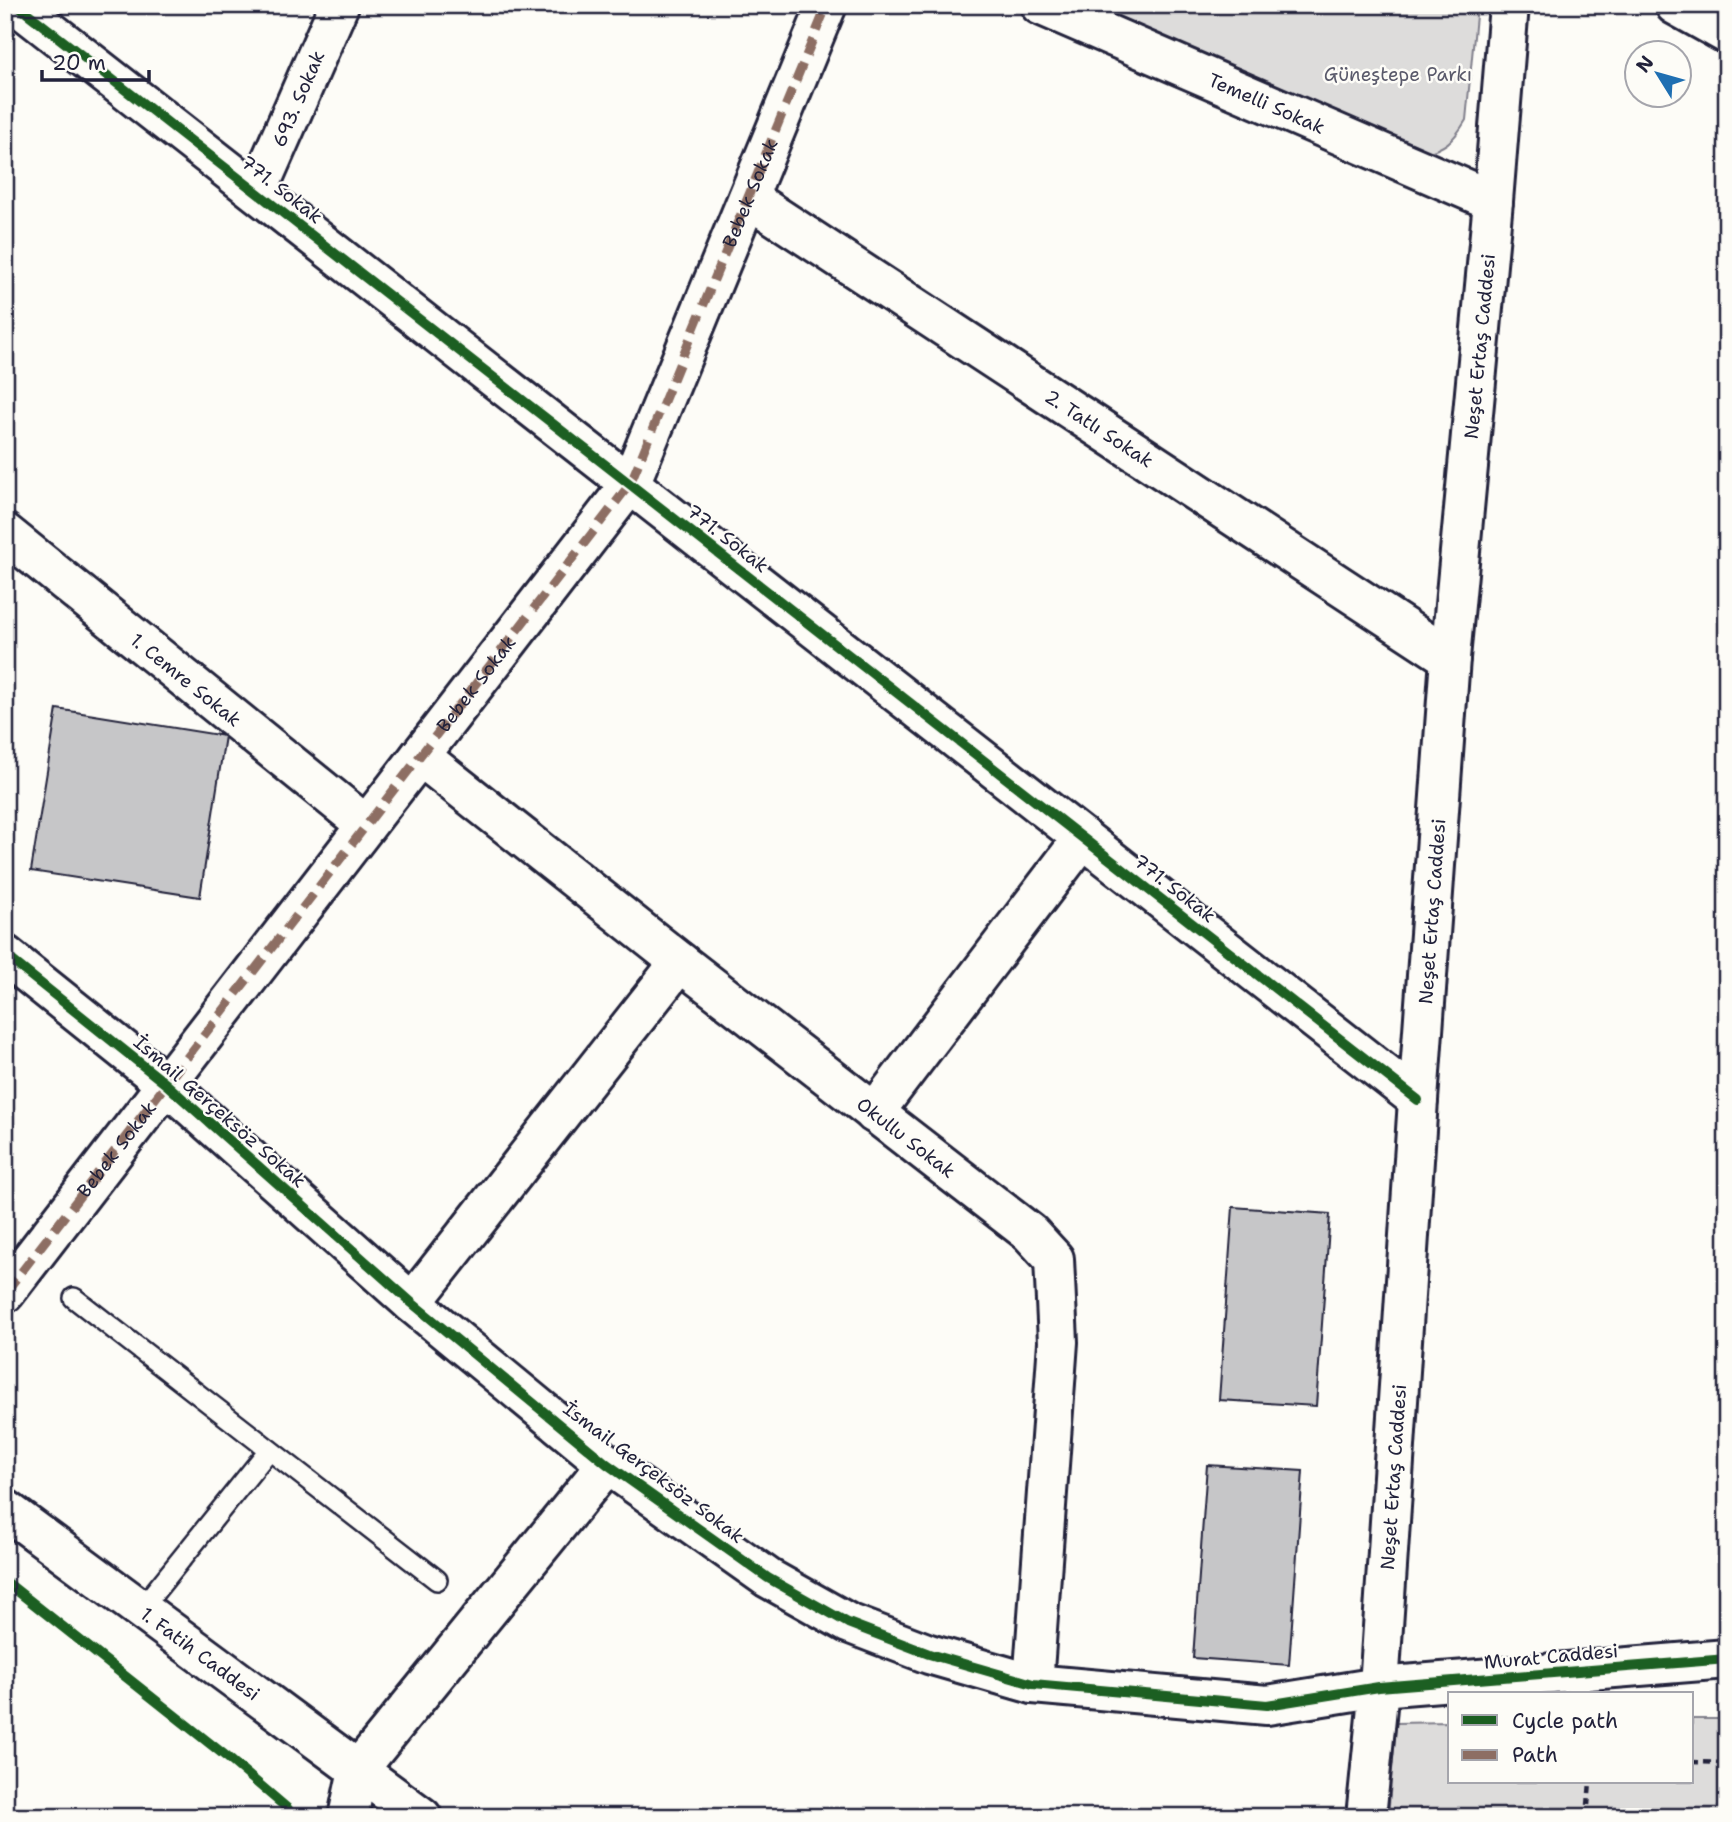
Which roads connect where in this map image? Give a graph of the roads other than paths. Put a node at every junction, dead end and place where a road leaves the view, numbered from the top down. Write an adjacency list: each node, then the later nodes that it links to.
1 (17, 5): 8 (street, 771. Sokak)
2 (339, 5): 8 (street, 693. Sokak)
3 (827, 5): 9 (street, Bebek Sokak)
4 (1040, 5): 10 (street, Temelli Sokak)
5 (1509, 5): 10 (street, Neşet Ertaş Caddesi)
6 (1675, 5): 7 (street)
7 (1727, 34)
8 (257, 192): 11 (street, 771. Sokak)
9 (748, 198): 11 (street, Bebek Sokak); 13 (street, 2. Tatlı Sokak)
10 (1493, 201): 13 (street, Neşet Ertaş Caddesi)
11 (630, 484): 14 (street, Bebek Sokak); 16 (street, 771. Sokak)
12 (5, 533): 15 (street, 1. Cemre Sokak)
13 (1450, 658): 20 (street, Neşet Ertaş Caddesi)
14 (420, 756): 15 (street, Bebek Sokak); 18 (street, Okullu Sokak)
15 (366, 825): 19 (street, Bebek Sokak)
16 (1083, 838): 20 (street, 771. Sokak); 21 (street)
17 (5, 955): 19 (street, İsmail Gerçeksöz Sokak)
18 (680, 962): 21 (street, Okullu Sokak); 24 (street)
19 (166, 1084): 22 (street, Bebek Sokak); 24 (street, İsmail Gerçeksöz Sokak)
20 (1418, 1100): 32 (street, Neşet Ertaş Caddesi)
21 (874, 1113): 31 (street, Okullu Sokak)
22 (5, 1293)
23 (74, 1298): 25 (lane)
24 (412, 1303): 26 (street, İsmail Gerçeksöz Sokak)
25 (269, 1450): 28 (lane); 29 (lane)
26 (607, 1464): 31 (street, İsmail Gerçeksöz Sokak); 33 (street)
27 (5, 1509): 29 (street, 1. Fatih Caddesi)
28 (437, 1580)
29 (141, 1609): 33 (street, 1. Fatih Caddesi)
30 (1727, 1659): 32 (street, Murat Caddesi)
31 (1033, 1684): 32 (street, İsmail Gerçeksöz Sokak)
32 (1379, 1687): 36 (street, Neşet Ertaş Caddesi)
33 (358, 1770): 34 (street); 35 (street, 1. Fatih Caddesi)
34 (348, 1817)
35 (422, 1817)
36 (1366, 1817)

